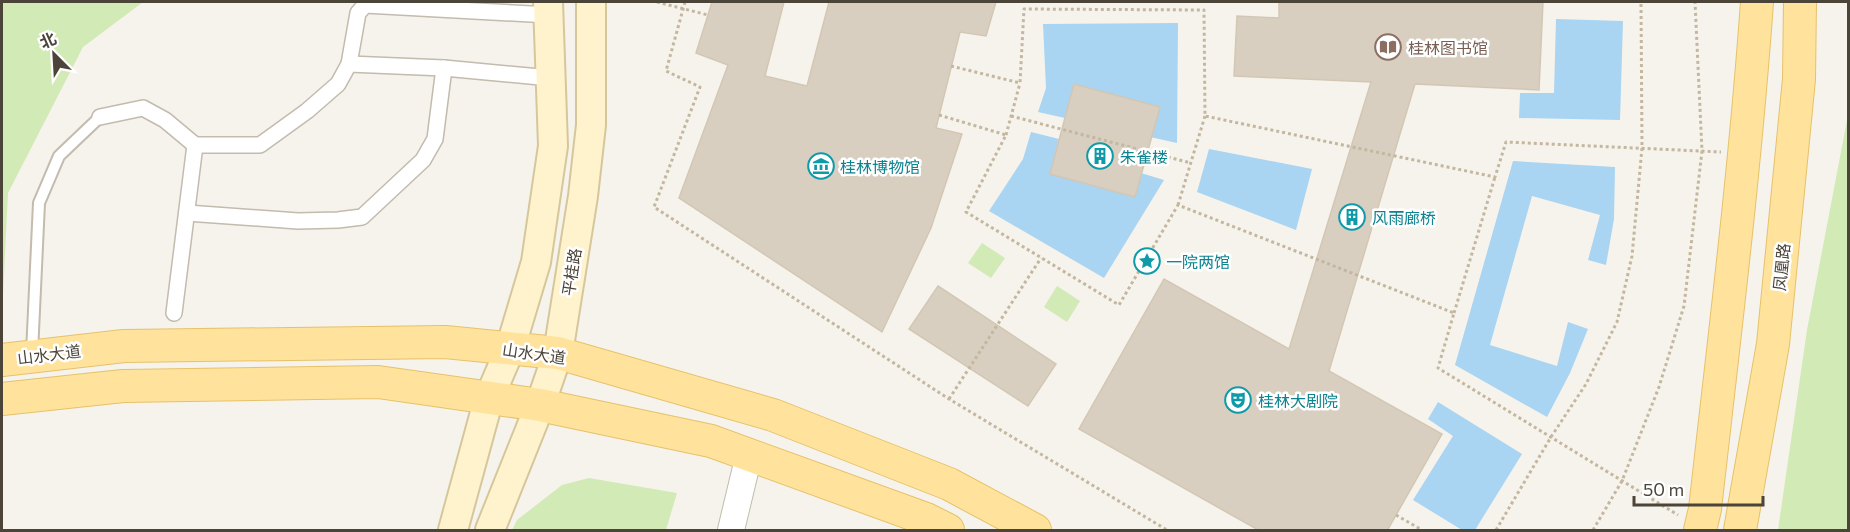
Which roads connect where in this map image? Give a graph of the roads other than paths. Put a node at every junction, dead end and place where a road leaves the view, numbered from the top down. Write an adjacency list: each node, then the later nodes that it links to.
1 (591, 2): 13 (main road, 平桂路)
2 (1757, 2): 19 (main road)
3 (1800, 2): 25 (main road, 凤凰路)
4 (548, 8): 5 (street); 7 (main road)
5 (349, 64): 6 (street); 9 (street)
6 (444, 69): 7 (street); 10 (street)
7 (551, 78): 12 (main road)
8 (100, 117): 9 (street); 14 (lane)
9 (195, 145): 10 (street)
10 (186, 213): 11 (street)
11 (174, 313)
12 (510, 349): 13 (main road, 山水大道); 14 (main road, 山水大道); 15 (main road)
13 (558, 353): 17 (main road, 平桂路); 24 (main road, 山水大道)
14 (17, 358)
15 (489, 398): 16 (main road); 17 (main road); 20 (main road)
16 (2, 399)
17 (540, 405): 18 (main road); 21 (main road, 平桂路)
18 (749, 455): 22 (street); 23 (main road)
19 (1701, 530)
20 (453, 531)
21 (490, 531)
22 (731, 531)
23 (948, 531)
24 (1035, 531)
25 (1740, 531)

